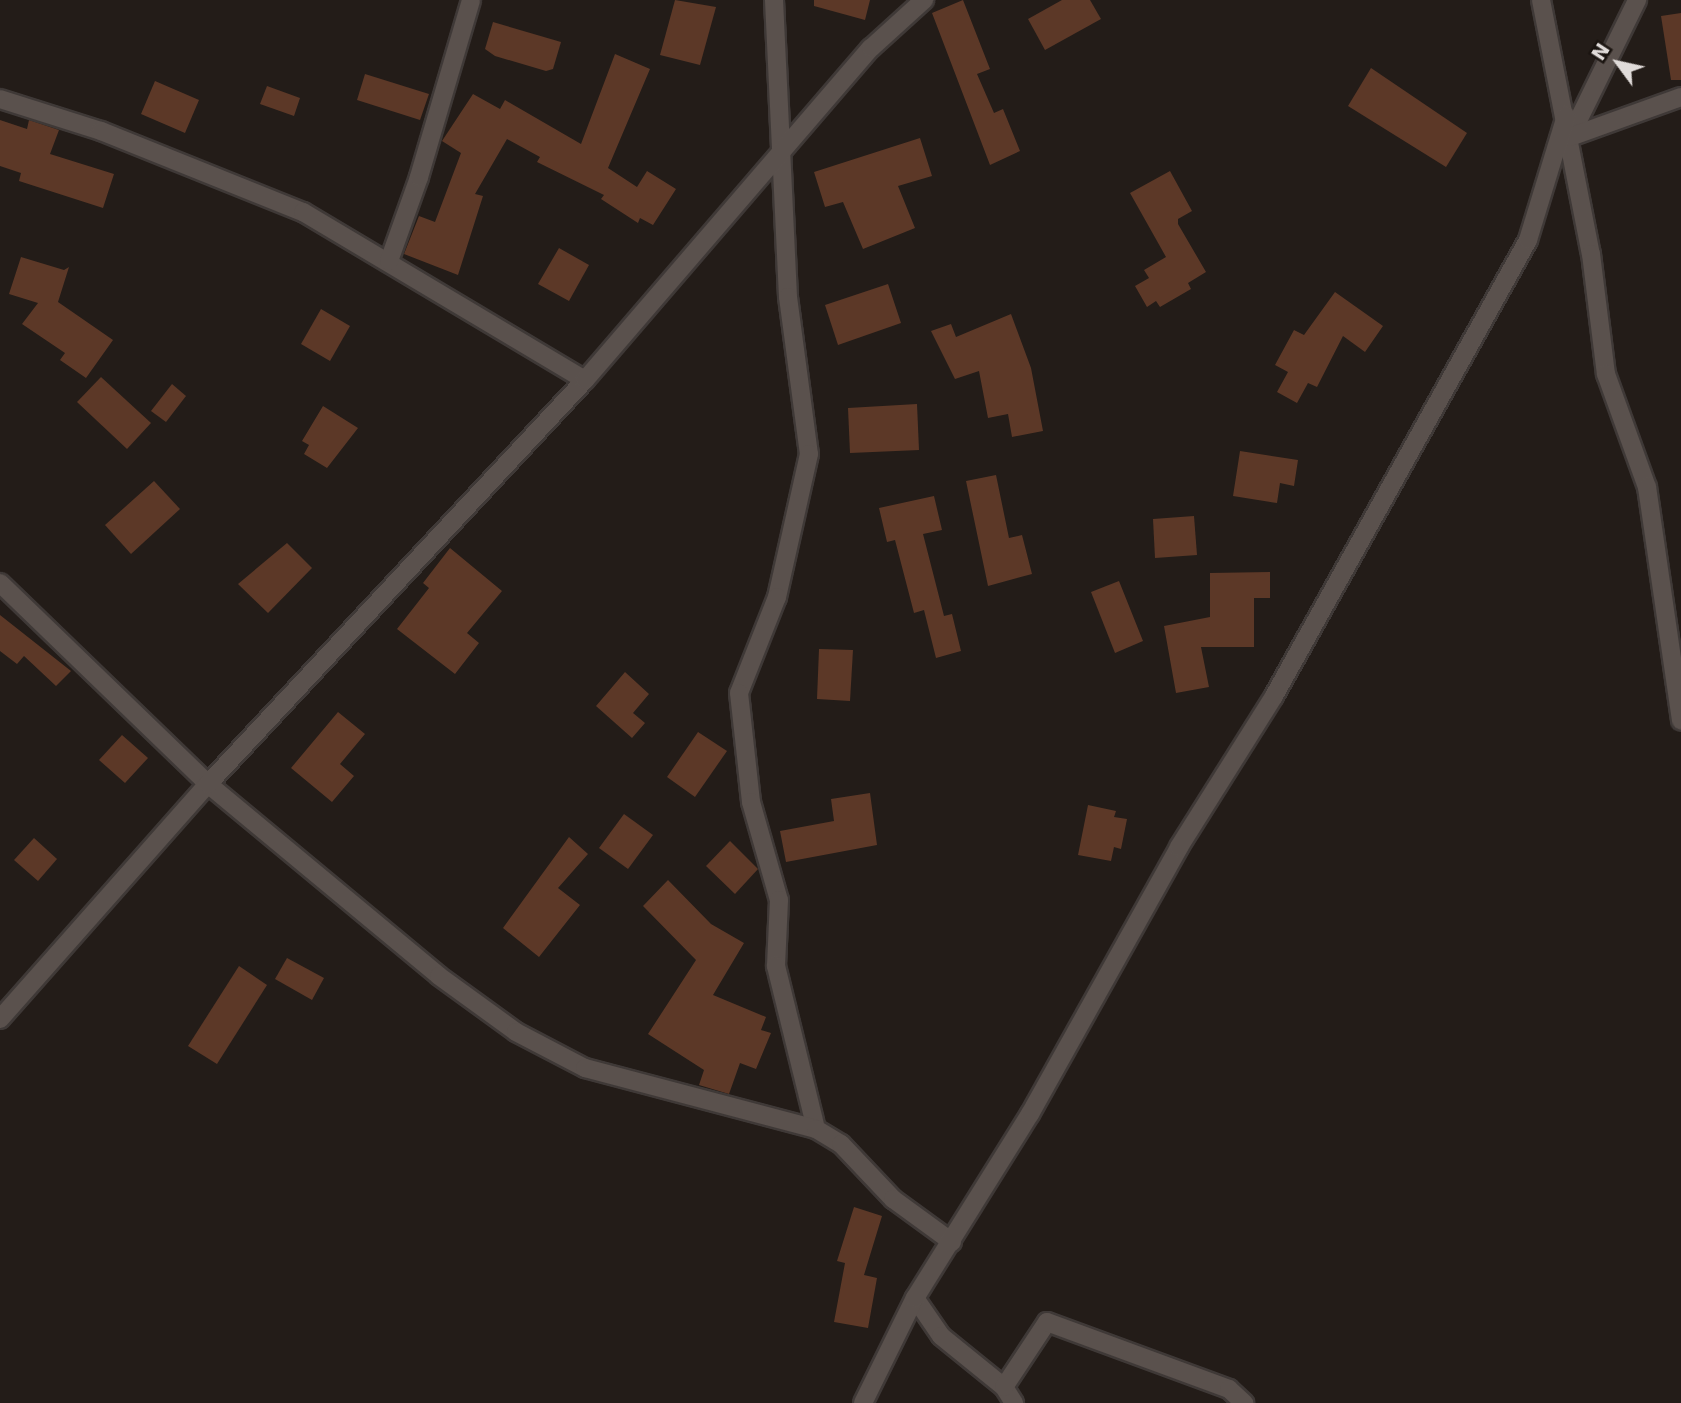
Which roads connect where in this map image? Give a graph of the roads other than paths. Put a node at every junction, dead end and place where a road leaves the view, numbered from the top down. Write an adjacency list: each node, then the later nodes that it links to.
1 (471, 0): 11 (street)
2 (774, 0): 10 (street)
3 (924, 0): 10 (street)
4 (1541, 0): 8 (street)
5 (1637, 0): 9 (street)
6 (1681, 97): 9 (street)
7 (0, 99): 11 (street)
8 (1566, 116): 9 (street); 18 (street)
9 (1570, 137): 14 (street)
10 (778, 151): 12 (street); 17 (street)
11 (389, 261): 12 (street)
12 (585, 380): 15 (street)
13 (0, 583): 15 (street)
14 (1681, 721)
15 (208, 784): 16 (street); 17 (street)
16 (0, 1019)
17 (816, 1129): 18 (street)
18 (952, 1242): 19 (street)
19 (915, 1298): 20 (street); 21 (street)
20 (1009, 1395): 22 (street)
21 (863, 1403)
22 (1244, 1403)

